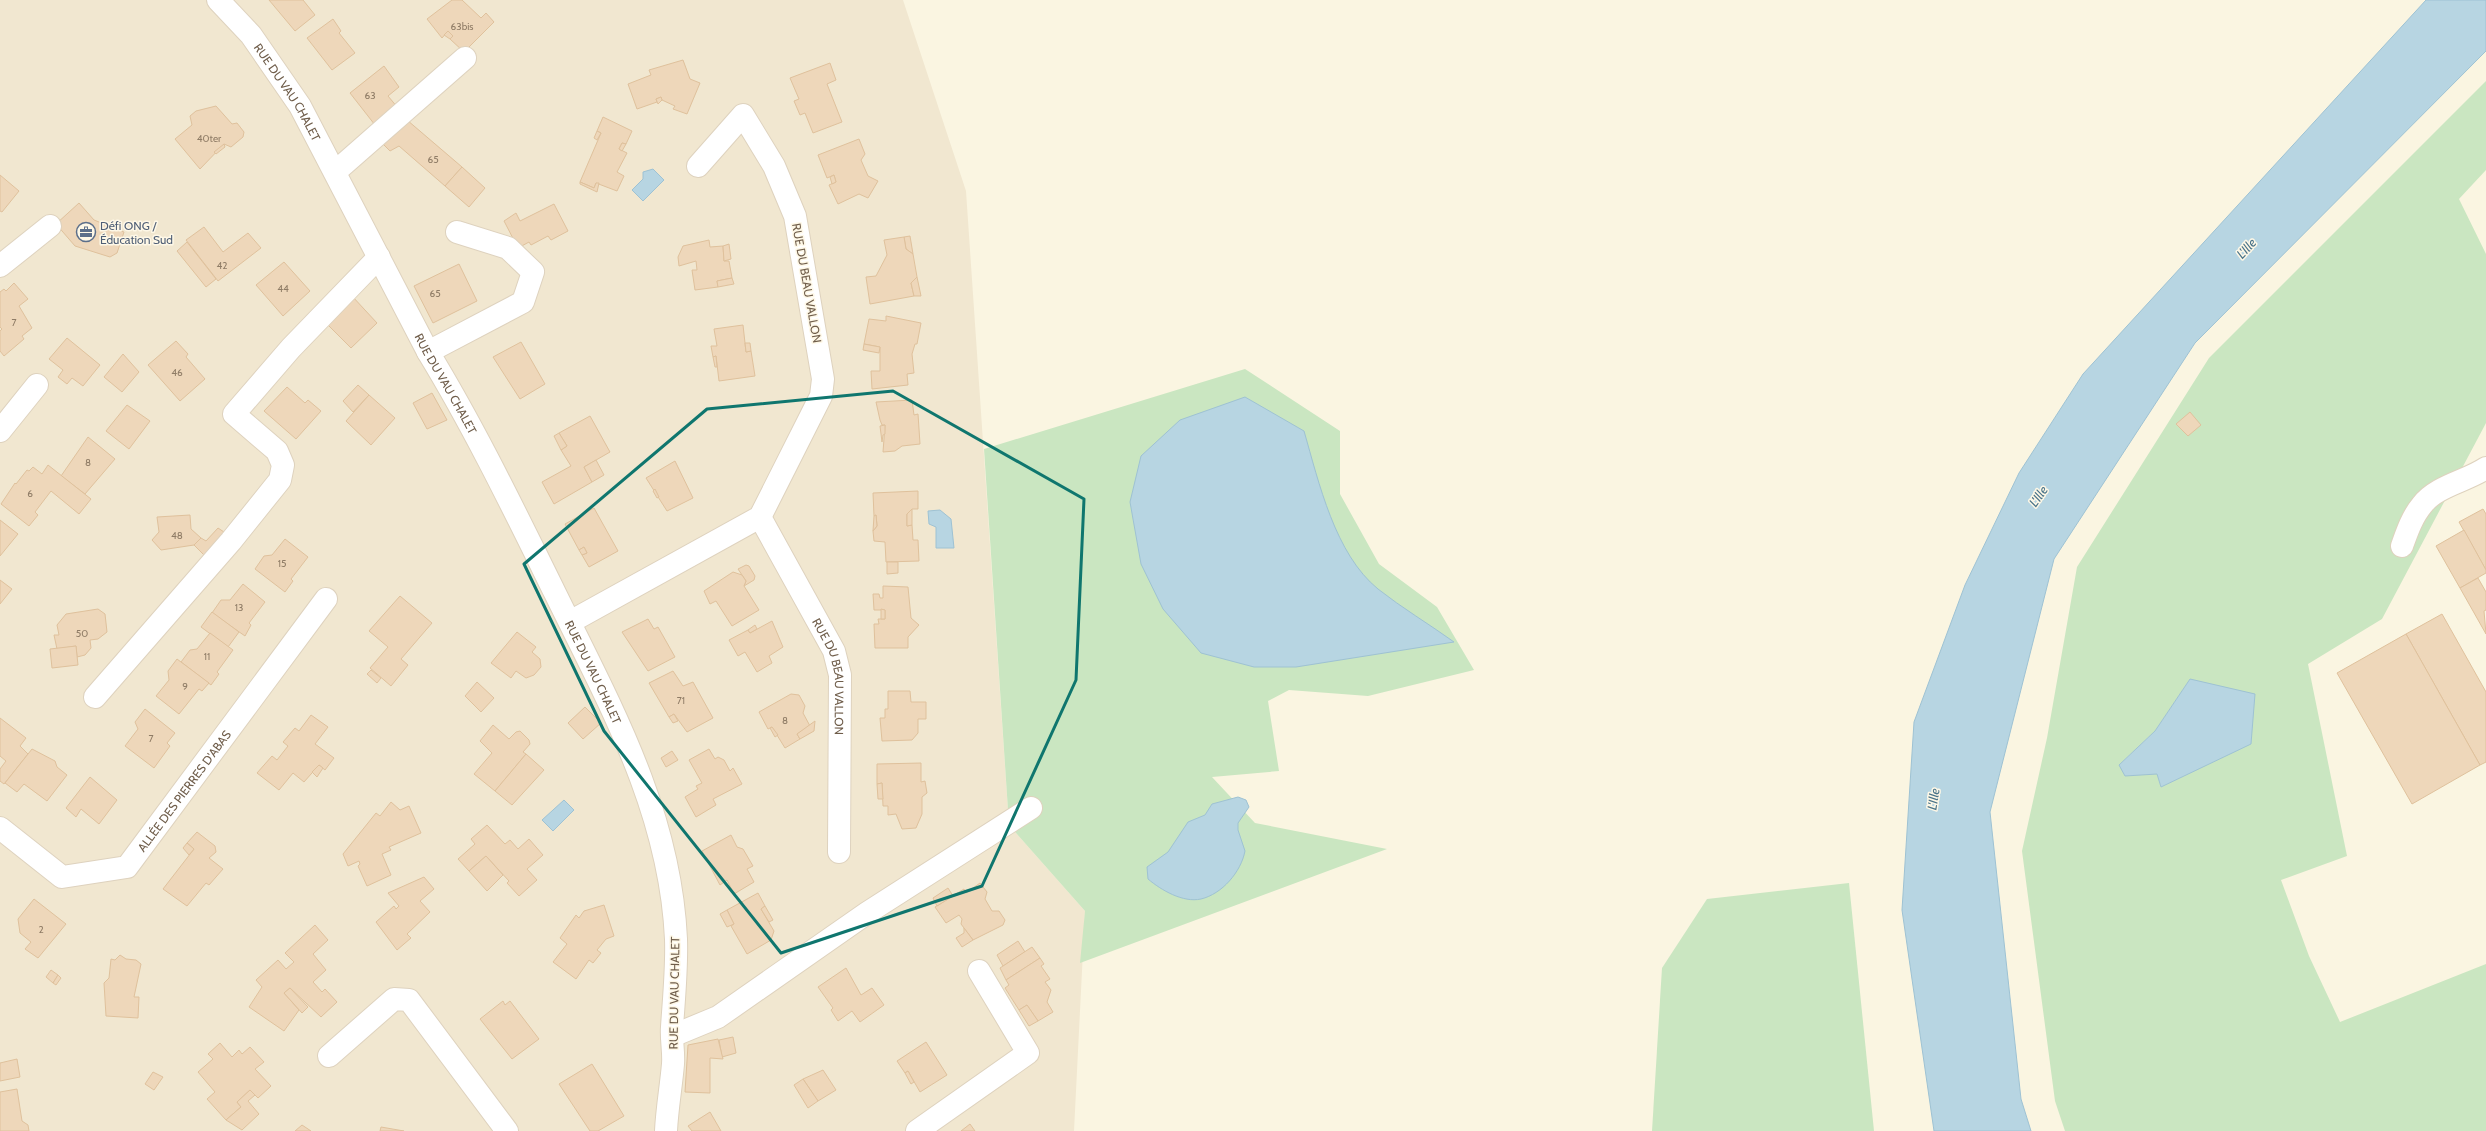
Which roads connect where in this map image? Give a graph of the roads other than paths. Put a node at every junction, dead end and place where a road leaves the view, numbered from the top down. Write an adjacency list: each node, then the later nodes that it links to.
1 (218, 0): 4 (street, RUE DU VAU CHALET)
2 (465, 58): 4 (street)
3 (698, 166): 13 (street, RUE DU BEAU VALLON)
4 (335, 172): 7 (street, RUE DU VAU CHALET)
5 (50, 226): 8 (street)
6 (457, 232): 9 (street)
7 (379, 257): 9 (street, RUE DU VAU CHALET); 17 (street)
8 (0, 266)
9 (428, 352): 16 (street, RUE DU VAU CHALET)
10 (37, 385): 11 (street)
11 (0, 430)
12 (2486, 468): 14 (street)
13 (760, 517): 16 (street); 20 (street, RUE DU BEAU VALLON)
14 (2402, 546)
15 (326, 599): 19 (street, ALLÉE DES PIERRES D'ABAS)
16 (570, 622): 22 (street, RUE DU VAU CHALET)
17 (95, 697)
18 (1032, 808): 22 (street)
19 (0, 828)
20 (839, 852)
21 (979, 971): 26 (street)
22 (672, 1036): 24 (street, RUE DU VAU CHALET)
23 (329, 1056): 25 (street)
24 (661, 1129)
25 (507, 1131)
26 (917, 1131)

